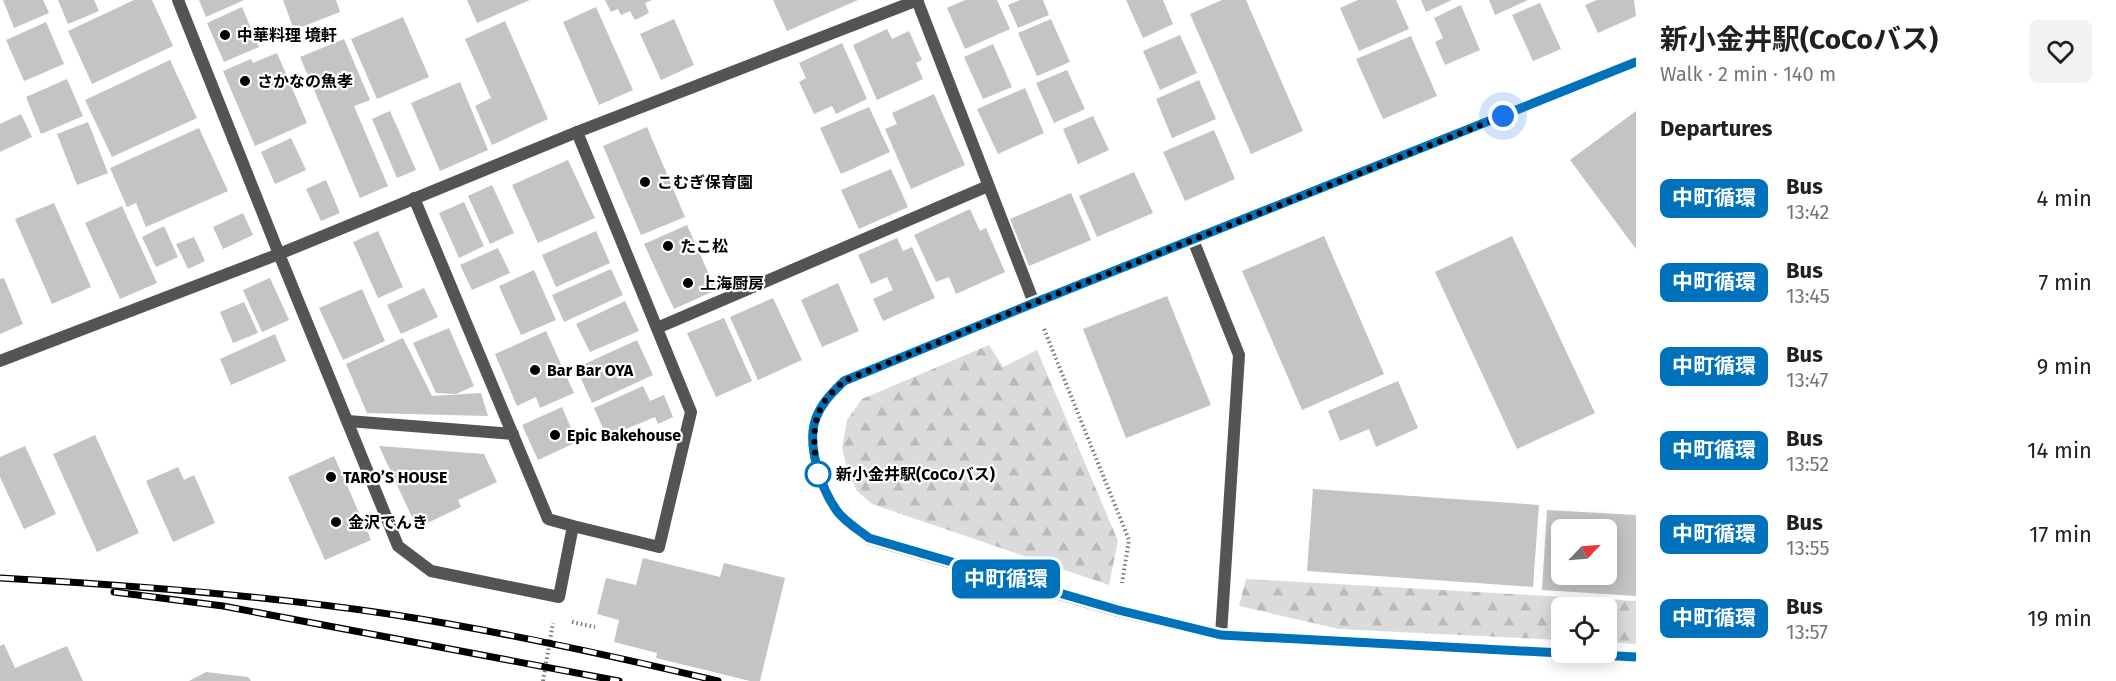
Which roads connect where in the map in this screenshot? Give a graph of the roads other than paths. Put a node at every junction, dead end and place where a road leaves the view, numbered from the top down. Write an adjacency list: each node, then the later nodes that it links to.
1 (178, 0): 8 (street)
2 (917, 0): 4 (street); 5 (street)
3 (1636, 62): 7 (street)
4 (576, 132): 6 (street); 10 (street)
5 (988, 186): 9 (street); 10 (street)
6 (414, 198): 8 (street); 13 (street)
7 (1193, 240): 9 (street); 15 (street)
8 (279, 254): 11 (street); 12 (street)
9 (1034, 303): 15 (street)
10 (657, 328): 14 (street)
11 (0, 361)
12 (348, 421): 13 (street); 14 (street)
13 (513, 434): 14 (street)
14 (573, 526)
15 (1221, 635): 16 (street)
16 (1636, 657)

